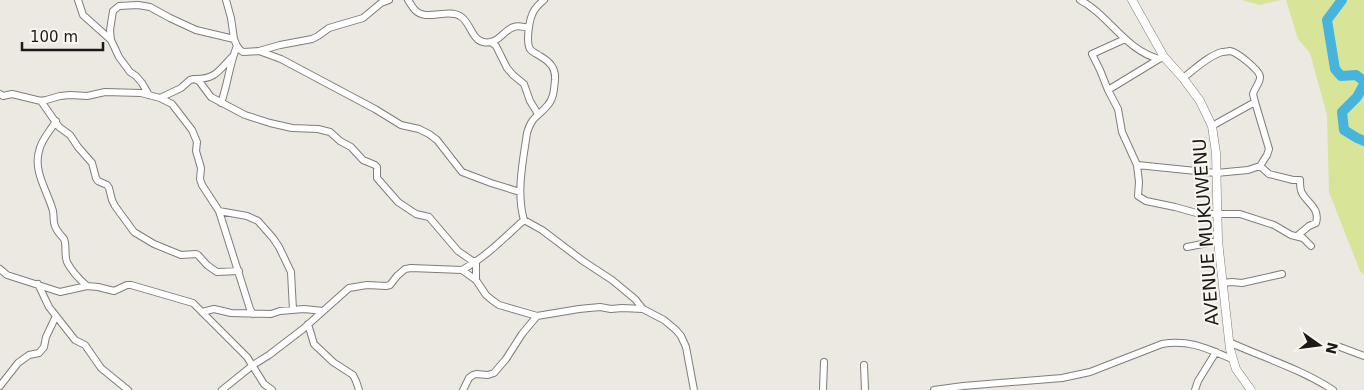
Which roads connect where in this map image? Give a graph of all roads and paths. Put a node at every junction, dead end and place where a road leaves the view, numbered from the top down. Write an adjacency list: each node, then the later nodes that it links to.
1 (78, 0): 10 (street)
2 (226, 0): 12 (street)
3 (389, 0): 13 (street)
4 (408, 0): 11 (street)
5 (544, 0): 8 (street)
6 (1080, 0): 9 (street)
7 (1132, 0): 15 (street, AVENUE MUKUWENU)
8 (529, 28): 11 (street); 25 (street)
9 (1125, 39): 15 (street); 18 (street)
10 (111, 40): 12 (street); 20 (street)
11 (491, 42): 25 (street)
12 (235, 43): 13 (street); 14 (street)
13 (259, 51): 31 (street)
14 (233, 56): 17 (street); 24 (street)
15 (1162, 58): 16 (street, AVENUE MUKUWENU); 18 (street)
16 (1183, 78): 23 (street); 27 (street, AVENUE MUKUWENU)
17 (194, 79): 21 (street); 24 (street)
18 (1108, 90): 28 (street)
19 (0, 94): 22 (street)
20 (149, 95): 21 (street); 22 (street)
21 (160, 98): 32 (street)
22 (41, 101): 26 (street)
23 (1255, 102): 27 (street); 29 (street)
24 (222, 103): 39 (street)
25 (538, 114): 31 (street)
26 (56, 121): 42 (street); 47 (street)
27 (1212, 126): 30 (street, AVENUE MUKUWENU)
28 (1137, 165): 30 (street); 33 (street)
29 (1260, 166): 30 (street); 35 (street)
30 (1216, 173): 33 (street, AVENUE MUKUWENU)
31 (520, 192): 34 (street)
32 (219, 211): 42 (street); 49 (street)
33 (1217, 215): 35 (street); 36 (street, AVENUE MUKUWENU)
34 (524, 220): 39 (street); 48 (street)
35 (1296, 236): 37 (street)
36 (1218, 241): 38 (street); 45 (street, AVENUE MUKUWENU)
37 (1311, 246)
38 (1187, 247)
39 (476, 262): 41 (street); 44 (street)
40 (0, 269): 46 (street)
41 (462, 270): 44 (street); 50 (street)
42 (239, 271): 52 (street)
43 (1282, 274): 45 (street)
44 (476, 280): 54 (street)
45 (1223, 283): 56 (street, AVENUE MUKUWENU)
46 (38, 284): 47 (street); 53 (street)
47 (86, 286): 51 (street)
48 (643, 309): 54 (street); 70 (street)
49 (293, 310): 50 (street); 52 (street)
50 (323, 311): 55 (street)
51 (202, 312): 52 (street); 62 (street)
52 (253, 314)
53 (56, 316): 64 (street); 65 (street)
54 (537, 316): 69 (street)
55 (308, 324): 62 (street); 68 (street)
56 (1229, 342): 60 (street, AVENUE MUKUWENU); 76 (street)
57 (1340, 347): 59 (street)
58 (1216, 352): 60 (street); 73 (street); 74 (street)
59 (1364, 356)
60 (1232, 359): 75 (street, AVENUE MUKUWENU)
61 (824, 362): 71 (street)
62 (253, 365): 66 (street); 67 (street)
63 (864, 365): 72 (street)
64 (0, 386)
65 (128, 390)
66 (222, 390)
67 (272, 390)
68 (359, 390)
69 (463, 390)
70 (694, 390)
71 (823, 390)
72 (865, 390)
73 (934, 390)
74 (1195, 390)
75 (1251, 390)
76 (1333, 390)

